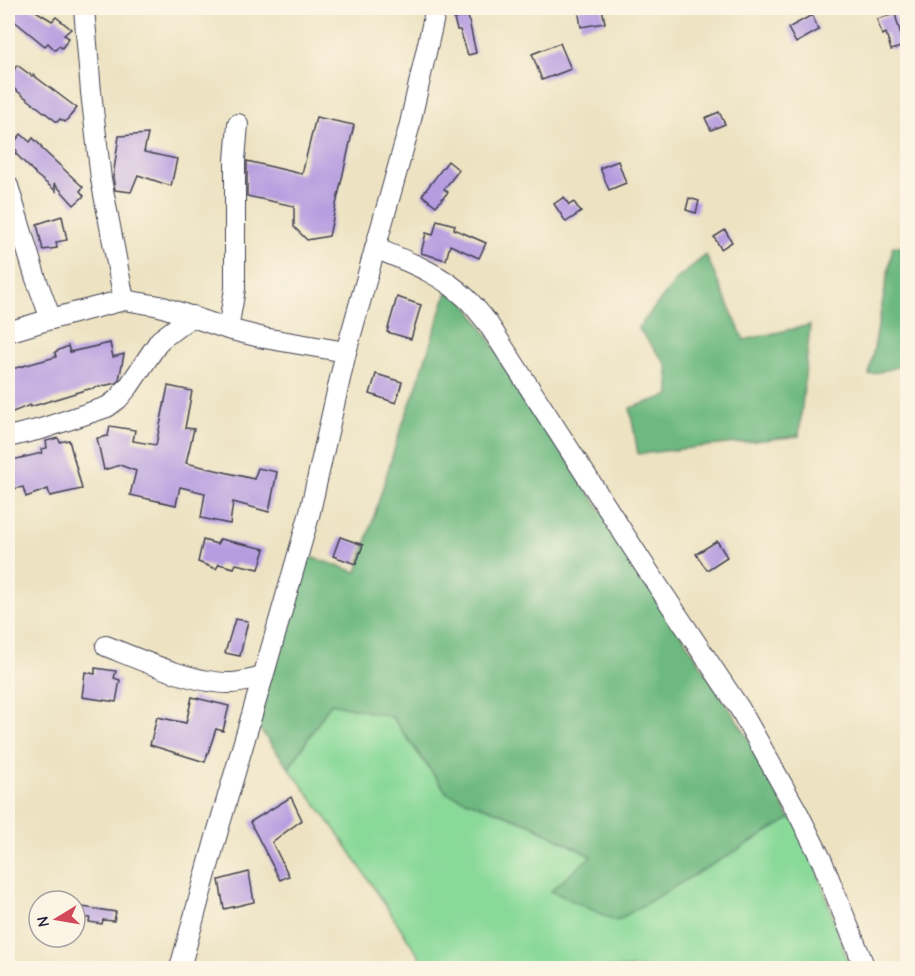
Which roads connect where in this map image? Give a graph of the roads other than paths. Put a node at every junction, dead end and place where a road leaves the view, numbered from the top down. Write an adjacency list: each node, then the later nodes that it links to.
1 (84, 8): 6 (street)
2 (436, 8): 5 (street)
3 (238, 124): 9 (street)
4 (8, 186): 8 (street)
5 (375, 248): 11 (street); 16 (street)
6 (124, 300): 7 (street); 8 (street)
7 (192, 316): 9 (street); 12 (street)
8 (51, 319): 10 (street)
9 (228, 329): 11 (street)
10 (8, 332)
11 (346, 352): 14 (street)
12 (8, 436)
13 (106, 646): 14 (street)
14 (264, 676): 15 (street)
15 (180, 969)
16 (865, 969)

